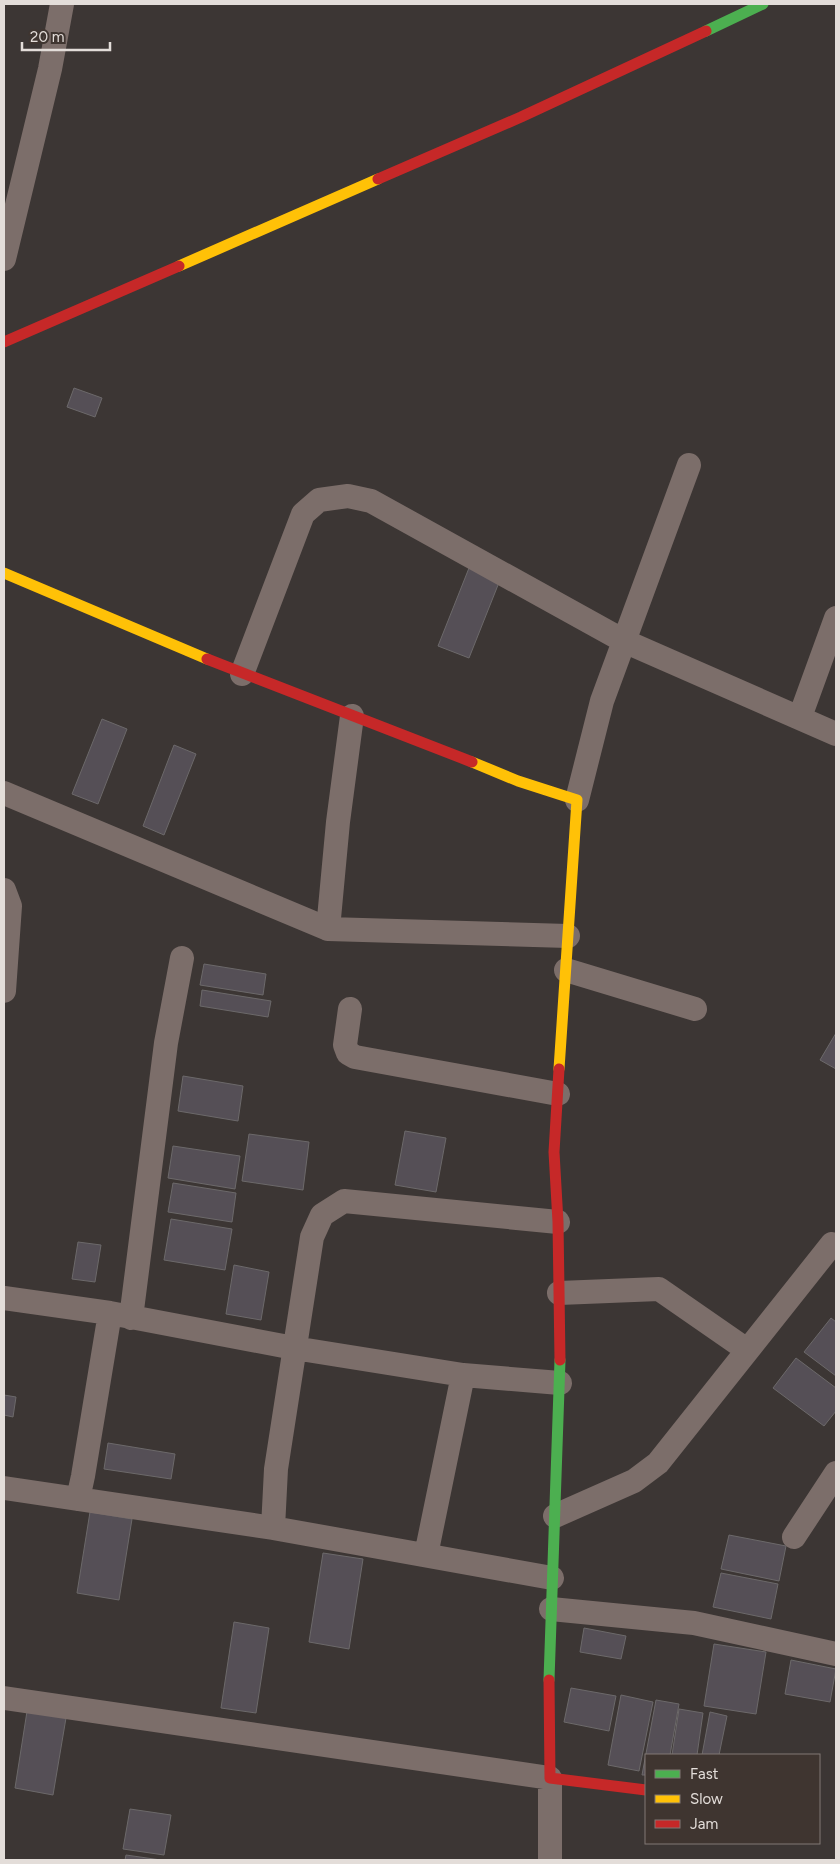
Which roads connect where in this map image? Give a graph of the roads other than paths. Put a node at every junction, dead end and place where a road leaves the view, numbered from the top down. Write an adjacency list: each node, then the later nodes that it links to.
1 (62, 4): 3 (street)
2 (763, 4): 4 (street)
3 (4, 259)
4 (4, 342)
5 (689, 465): 8 (street)
6 (4, 573): 9 (street)
7 (836, 618): 11 (street)
8 (624, 641): 9 (street); 11 (street); 14 (street)
9 (242, 674): 10 (street)
10 (352, 716): 14 (street); 16 (street)
11 (800, 717): 12 (street)
12 (836, 734)
13 (4, 793): 16 (street)
14 (577, 800): 17 (street)
15 (4, 890): 20 (street)
16 (328, 929): 17 (street)
17 (568, 936): 19 (street)
18 (182, 958): 28 (street)
19 (566, 970): 21 (street); 23 (street)
20 (4, 991)
21 (695, 1009)
22 (350, 1010): 23 (street)
23 (558, 1094): 24 (street)
24 (558, 1222): 26 (street); 29 (street)
25 (832, 1244): 30 (street)
26 (559, 1293): 30 (street); 32 (street)
27 (4, 1298): 28 (street)
28 (120, 1316): 29 (street); 35 (street)
29 (294, 1348): 31 (street); 37 (street)
30 (747, 1350): 36 (street)
31 (463, 1375): 32 (street); 39 (street)
32 (560, 1383): 36 (street)
33 (836, 1473): 38 (street)
34 (4, 1488): 35 (street)
35 (78, 1499): 37 (street)
36 (554, 1516): 40 (street)
37 (273, 1528): 39 (street)
38 (794, 1536)
39 (426, 1555): 40 (street)
40 (552, 1578): 41 (street)
41 (551, 1609): 42 (street); 44 (street)
42 (836, 1654)
43 (4, 1698): 44 (street)
44 (550, 1778): 45 (street); 46 (street)
45 (645, 1790)
46 (550, 1860)

